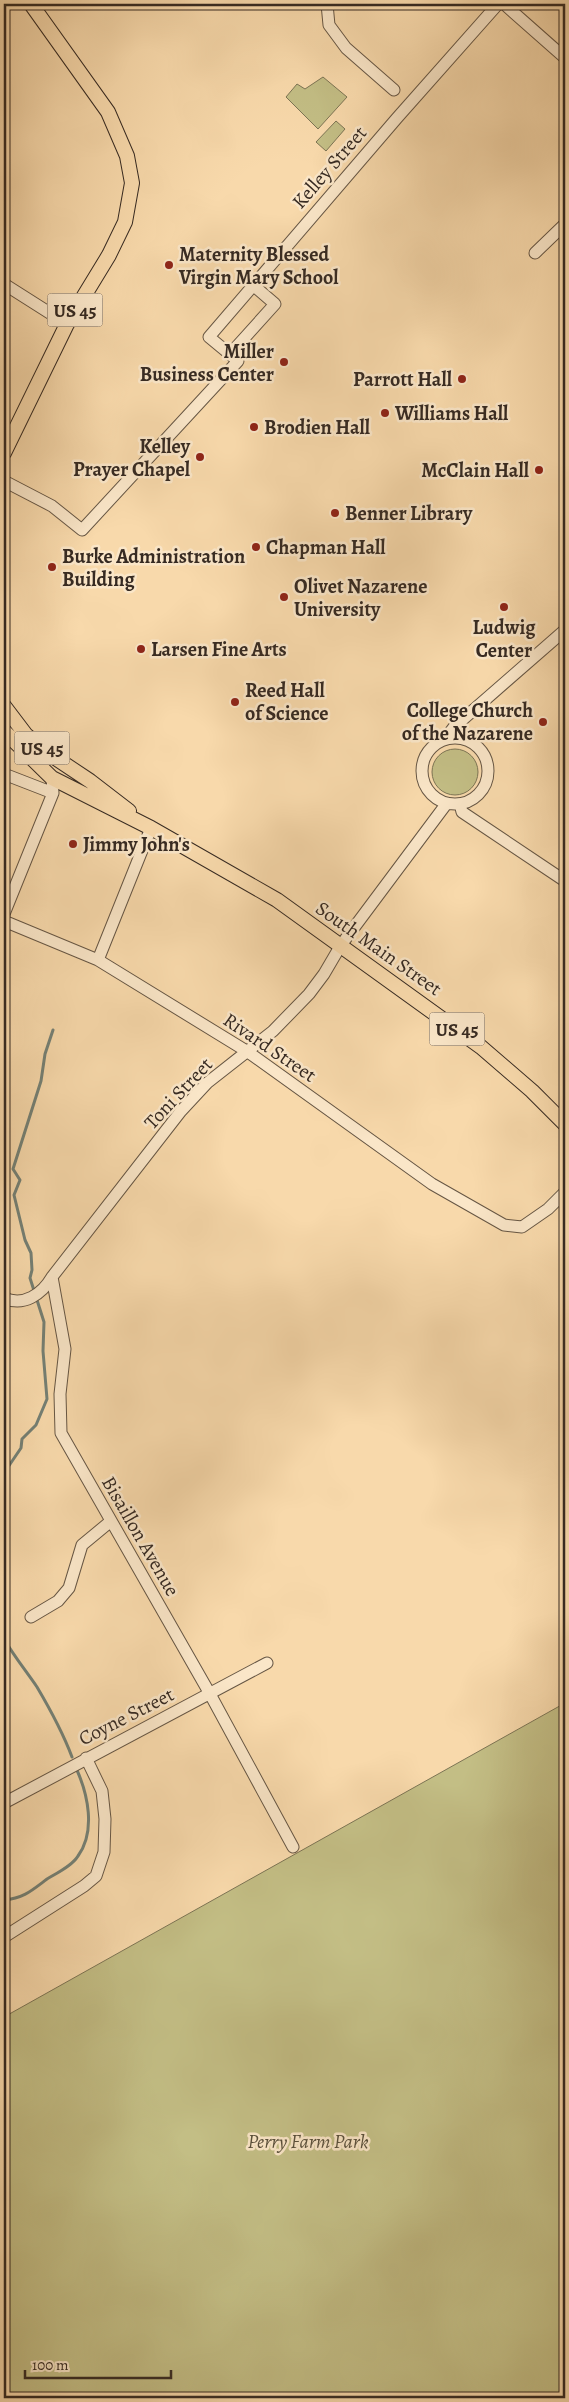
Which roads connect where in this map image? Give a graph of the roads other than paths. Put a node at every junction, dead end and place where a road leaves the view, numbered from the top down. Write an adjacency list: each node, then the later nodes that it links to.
1 (32, 4): 11 (main road, US 45)
2 (327, 4): 6 (street)
3 (498, 4): 10 (street, Kelley Street)
4 (504, 4): 5 (street)
5 (565, 58)
6 (394, 90)
7 (565, 224): 8 (street)
8 (535, 253)
9 (4, 284): 11 (street)
10 (254, 286): 12 (street); 12 (street, Kelley Street)
11 (67, 324): 13 (main road, US 45)
12 (230, 354): 14 (street)
13 (4, 454)
14 (4, 482)
15 (565, 630): 18 (street)
16 (4, 706): 25 (main road, South Main Street / US 45)
17 (4, 731): 20 (main road, South Main Street / US 45)
18 (444, 740): 23 (street); 24 (street)
19 (4, 774): 22 (street)
20 (52, 778): 21 (main road, South Main Street / US 45); 22 (street)
21 (71, 788): 22 (street); 25 (main road, South Main Street / US 45)
22 (53, 793): 27 (street)
23 (447, 803): 24 (street); 29 (street, Toni Street)
24 (460, 804): 26 (street)
25 (151, 828): 29 (main road, South Main Street / US 45); 30 (street)
26 (565, 881)
27 (4, 914)
28 (4, 921): 30 (street, Rivard Street)
29 (341, 945): 31 (street, Toni Street); 32 (main road, South Main Street / US 45)
30 (98, 960): 31 (street, Rivard Street)
31 (248, 1052): 33 (street, Rivard Street); 34 (street, Toni Street)
32 (565, 1124)
33 (565, 1192)
34 (52, 1278): 35 (street); 36 (street, Bisaillon Avenue)
35 (4, 1298)
36 (111, 1521): 37 (street); 39 (street, Bisaillon Avenue)
37 (31, 1617)
38 (267, 1664): 39 (street, Coyne Street)
39 (210, 1694): 40 (street, Coyne Street); 42 (street, Bisaillon Avenue)
40 (86, 1758): 41 (street, Coyne Street); 43 (street)
41 (4, 1803)
42 (293, 1848)
43 (4, 1937)

